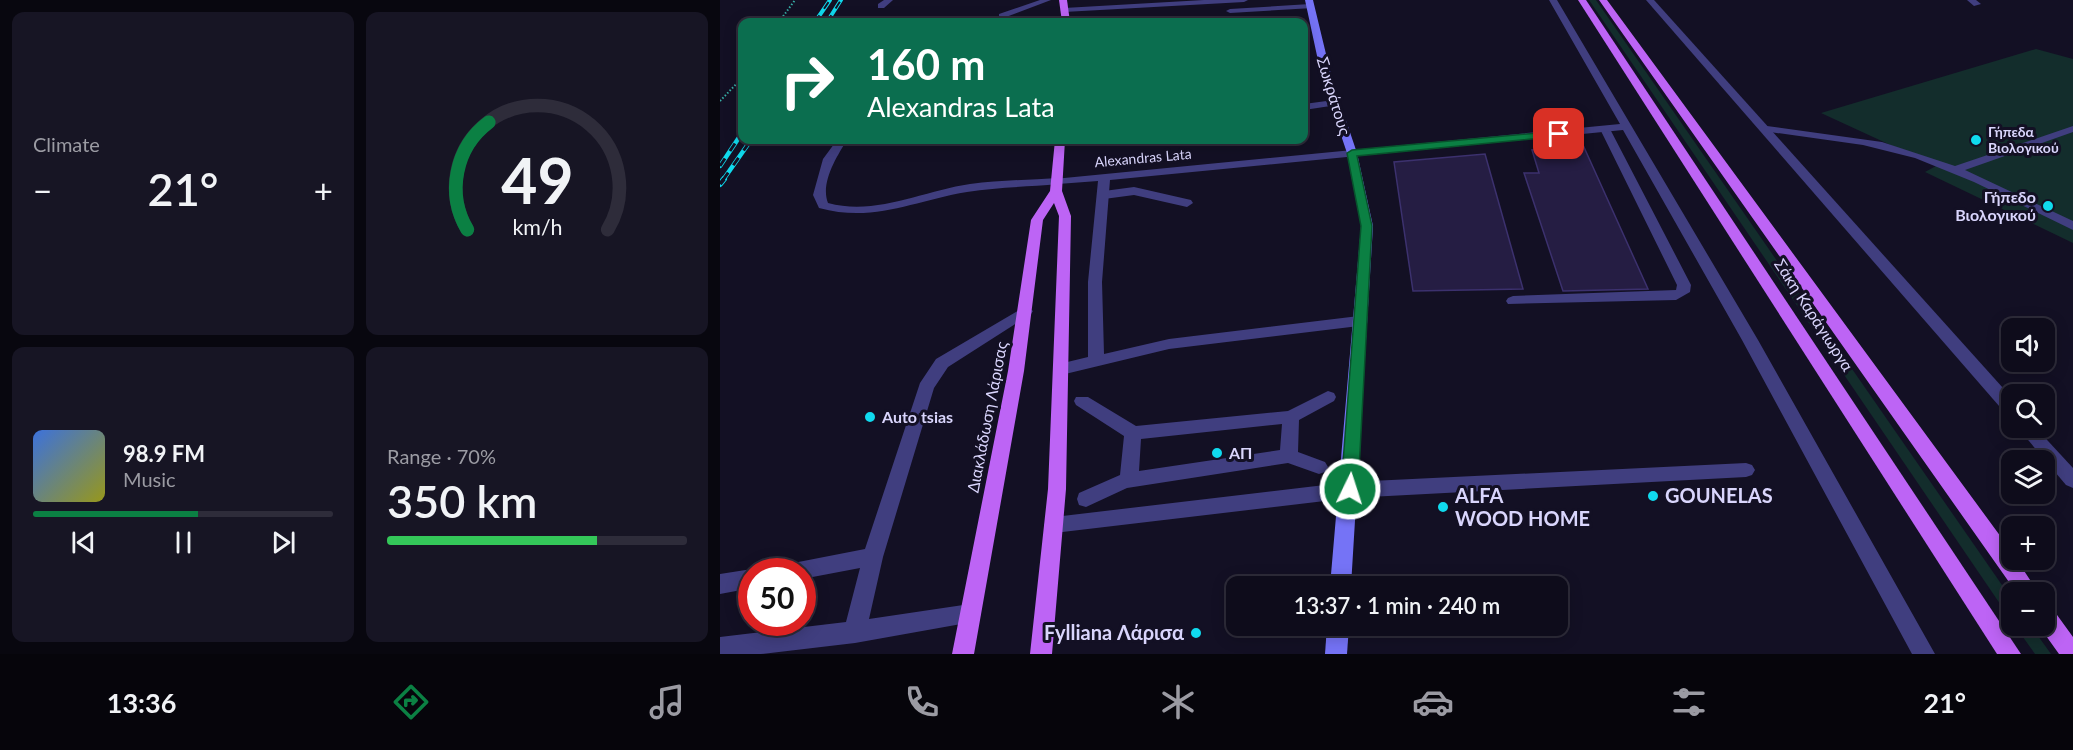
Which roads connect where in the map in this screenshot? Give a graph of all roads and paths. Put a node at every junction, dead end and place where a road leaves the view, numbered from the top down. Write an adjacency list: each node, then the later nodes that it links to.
1 (795, 0): 17 (path)
2 (889, 0): 13 (street)
3 (1047, 0): 16 (street)
4 (1063, 0): 14 (main road)
5 (1244, 0): 10 (street)
6 (1553, 0): 23 (street)
7 (1582, 0): 70 (main road, Σάκη Καράγιωργα)
8 (1603, 0): 59 (main road, Σάκη Καράγιωργα)
9 (1650, 0): 25 (street)
10 (1202, 1): 12 (street)
11 (1309, 3): 15 (street); 21 (main road, Σωκράτους)
12 (1085, 4): 14 (street)
13 (881, 6)
14 (1064, 9): 18 (main road)
15 (1230, 11)
16 (1002, 15)
17 (782, 18)
18 (1065, 18)
19 (738, 82): 20 (path)
20 (720, 101)
21 (1334, 103): 22 (street); 29 (main road, Σωκράτους)
22 (1308, 106)
23 (1625, 127): 24 (street, Alexandras Lata); 69 (street)
24 (1605, 129): 29 (street, Alexandras Lata); 36 (street)
25 (1767, 129): 30 (street); 42 (street)
26 (2073, 129): 30 (street)
27 (839, 144): 32 (street, Alexandras Lata)
28 (1060, 144): 32 (main road)
29 (1352, 153): 31 (street, Alexandras Lata); 38 (main road, Σωκράτους)
30 (1954, 170): 35 (street)
31 (1104, 177): 32 (street, Alexandras Lata); 33 (street)
32 (1057, 186): 37 (main road, Διακλάδωση Λάρισας); 40 (main road)
33 (1104, 195): 34 (street); 39 (street)
34 (1188, 203)
35 (2073, 226)
36 (1513, 301)
37 (1026, 311): 55 (street); 61 (main road, Διακλάδωση Λάρισας)
38 (1359, 321): 39 (street); 52 (main road, Σωκράτους)
39 (1096, 360): 40 (street)
40 (1060, 369): 54 (main road)
41 (1328, 397): 44 (street)
42 (2001, 397)
43 (1082, 400): 45 (street)
44 (1291, 417): 45 (street); 47 (street)
45 (1133, 433): 51 (street)
46 (2035, 438): 50 (street)
47 (1289, 456): 48 (street); 51 (street)
48 (1319, 467)
49 (1746, 470): 52 (street)
50 (2073, 480)
51 (1125, 481): 53 (street)
52 (1350, 489): 54 (street); 57 (main road, Σωκράτους)
53 (1086, 499)
54 (1054, 525): 67 (main road)
55 (873, 557): 56 (street); 63 (street)
56 (816, 567)
57 (1342, 576)
58 (738, 581): 60 (street)
59 (2021, 582)
60 (720, 584)
61 (970, 614): 63 (street); 66 (main road, Διακλάδωση Λάρισας)
62 (2055, 630): 71 (main road)
63 (855, 632): 65 (street)
64 (1337, 636): 68 (main road)
65 (720, 648)
66 (963, 654)
67 (1041, 654)
68 (1336, 654)
69 (1924, 654)
70 (2010, 654)
71 (2073, 654)

